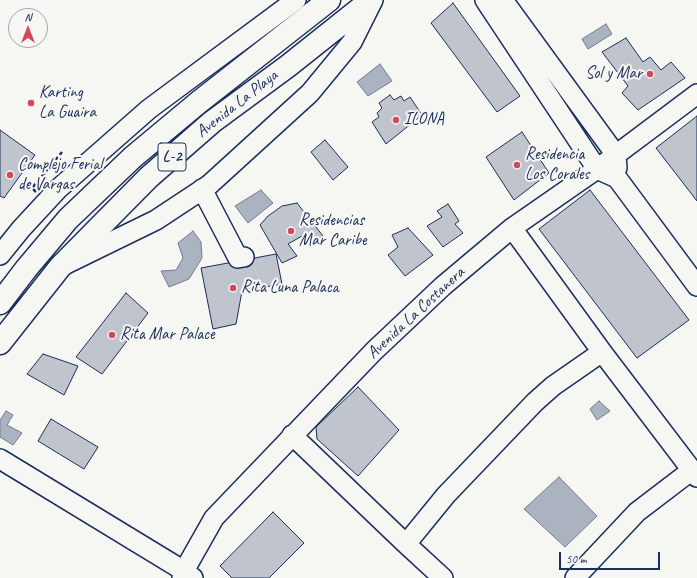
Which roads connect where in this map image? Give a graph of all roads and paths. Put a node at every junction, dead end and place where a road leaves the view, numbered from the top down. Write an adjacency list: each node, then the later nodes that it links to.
1 (296, 0): 12 (street)
2 (329, 0): 16 (main road, Avenida La Playa / L-2)
3 (372, 0): 10 (street); 14 (main road, Avenida La Playa / L-2)
4 (485, 0): 8 (street)
5 (503, 0): 7 (street)
6 (697, 94): 7 (street, Avenida La Costanera)
7 (616, 155): 8 (street, Avenida La Costanera); 9 (street)
8 (597, 170): 9 (street); 11 (street, Avenida La Costanera)
9 (617, 178): 15 (street)
10 (202, 189): 13 (street); 14 (street)
11 (512, 228): 18 (street); 19 (street, Avenida La Costanera)
12 (0, 255)
13 (244, 257)
14 (60, 267): 17 (main road, Avenida La Playa / L-2)
15 (697, 286)
16 (0, 303)
17 (0, 343)
18 (602, 352): 21 (street); 22 (street)
19 (292, 435): 22 (street); 23 (street, Avenida La Costanera)
20 (0, 459): 23 (street)
21 (694, 474): 25 (street)
22 (406, 544): 24 (street)
23 (187, 576)
24 (443, 578)
25 (575, 578)

